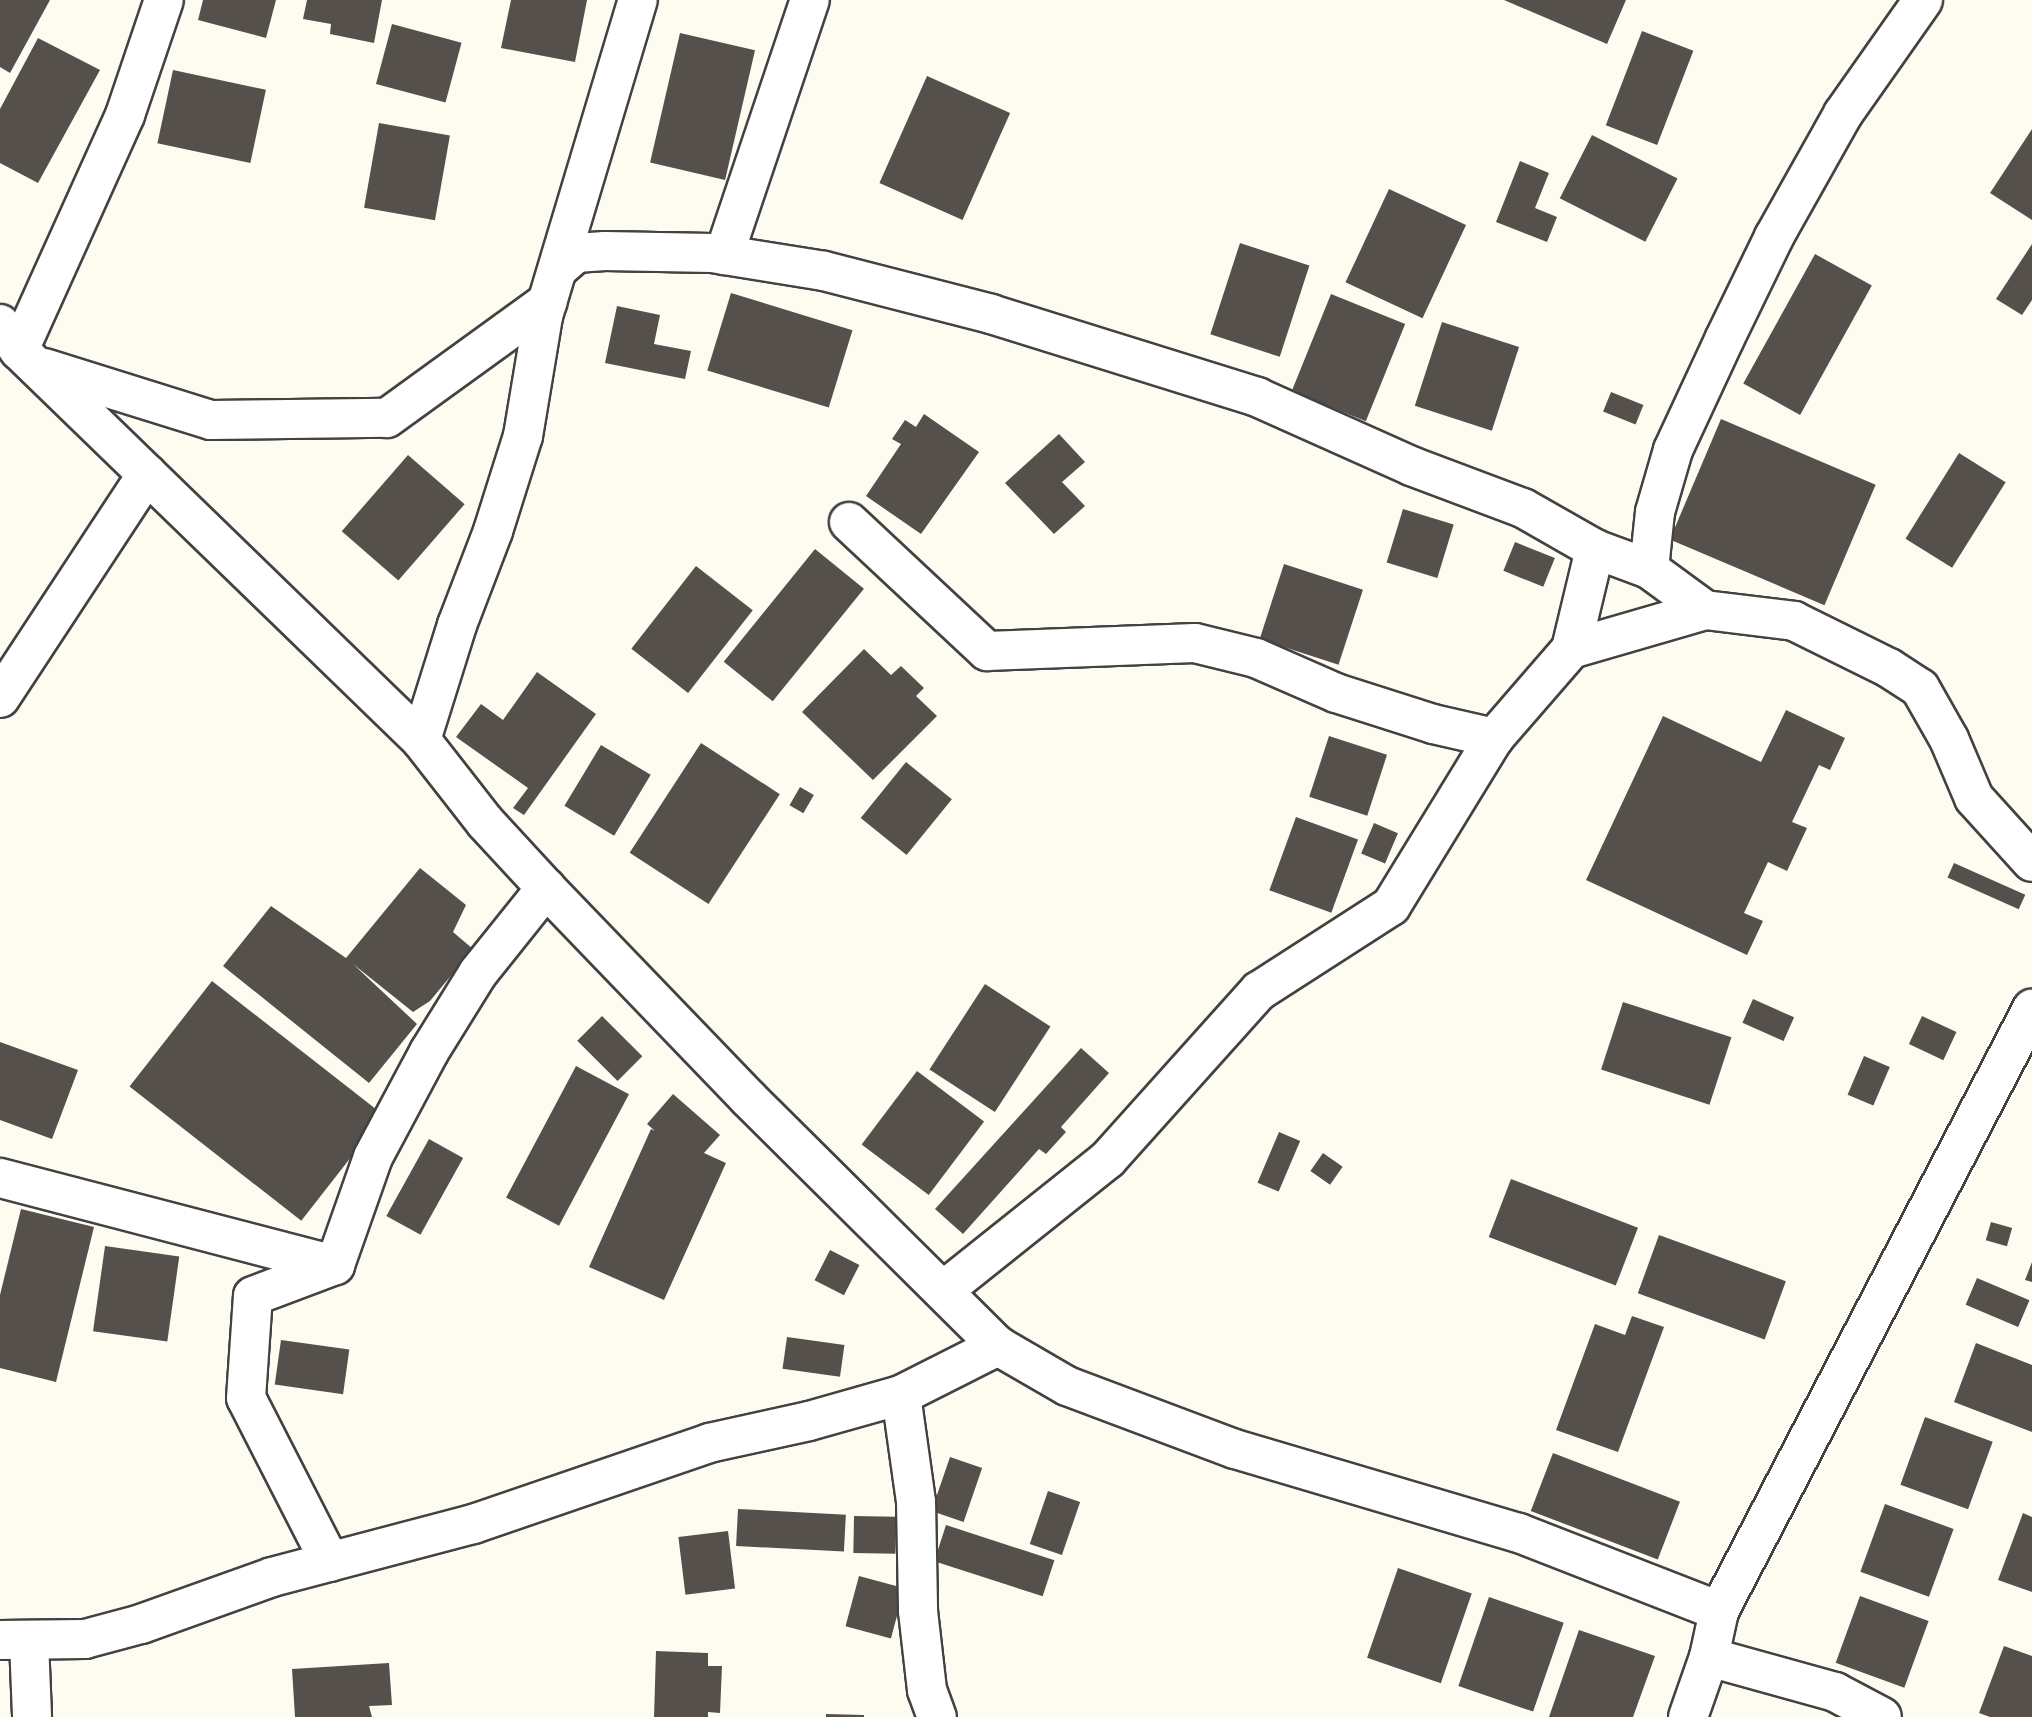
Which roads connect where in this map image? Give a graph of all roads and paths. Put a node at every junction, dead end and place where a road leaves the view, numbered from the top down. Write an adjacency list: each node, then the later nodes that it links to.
1 (164, 0): 7 (street)
2 (638, 0): 6 (street)
3 (810, 0): 5 (street)
4 (1923, 0): 11 (street)
5 (724, 255): 6 (street); 10 (street)
6 (553, 285): 7 (street); 16 (street)
7 (18, 346): 8 (street)
8 (147, 474): 14 (street); 16 (street)
9 (849, 522): 15 (street)
10 (1595, 549): 11 (street); 13 (street)
11 (1649, 569): 12 (street)
12 (1705, 610): 13 (street); 17 (street)
13 (1571, 649): 15 (street)
14 (0, 698)
15 (1494, 738): 22 (street)
16 (421, 740): 18 (street)
17 (2032, 862)
18 (546, 888): 21 (street); 22 (street)
19 (2032, 1010): 26 (street)
20 (0, 1178): 21 (street)
21 (335, 1265): 25 (street)
22 (944, 1290): 23 (street)
23 (998, 1346): 24 (street); 26 (street)
24 (901, 1395): 25 (street); 30 (street)
25 (330, 1562): 27 (street)
26 (1719, 1611): 28 (street)
27 (15, 1641): 29 (street)
28 (1709, 1657): 31 (street); 32 (street)
29 (32, 1717)
30 (937, 1717)
31 (1688, 1717)
32 (1882, 1717)

